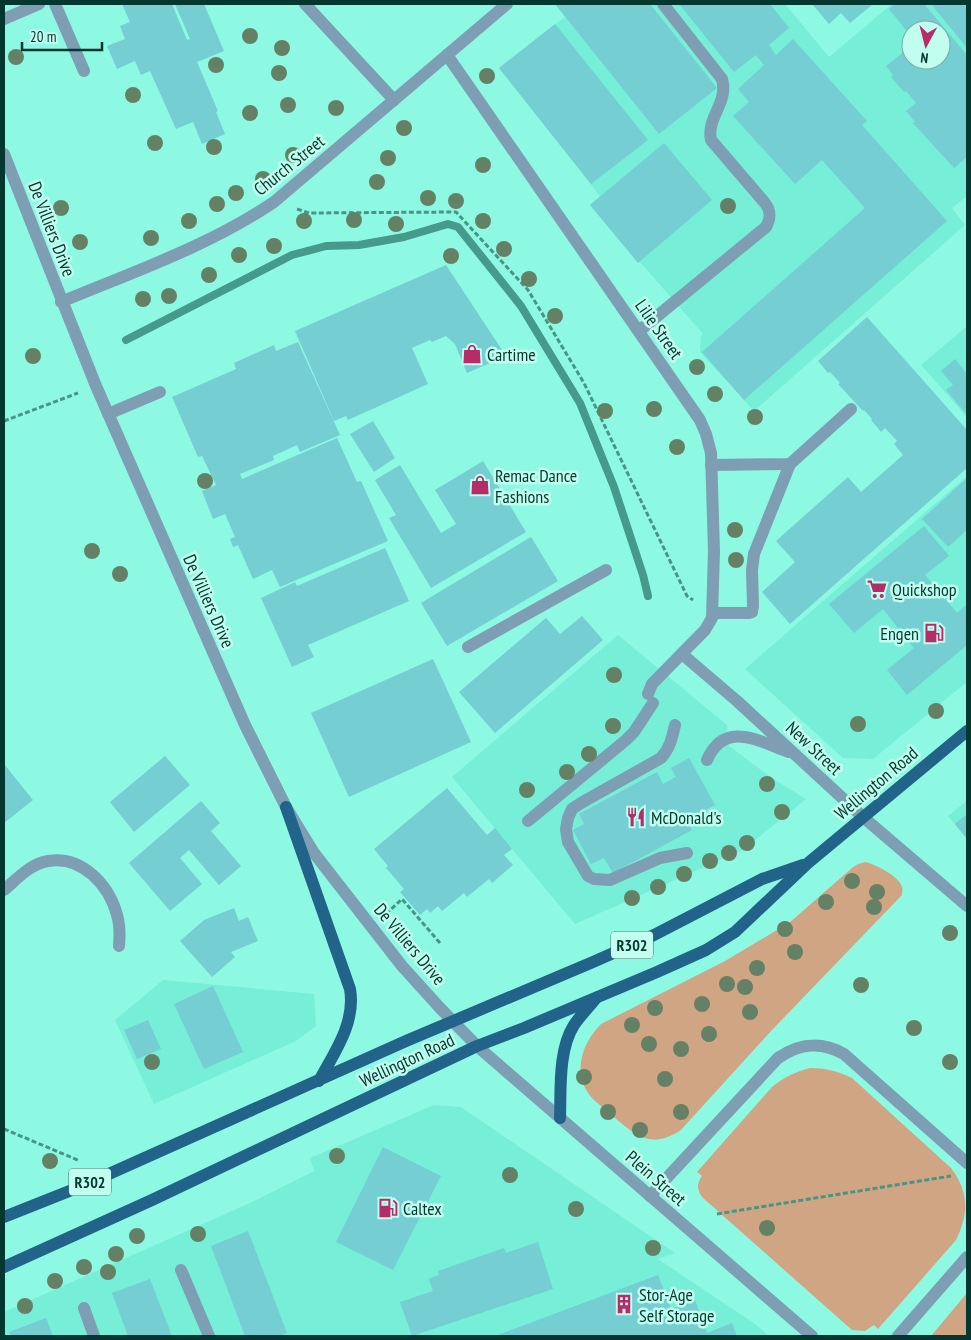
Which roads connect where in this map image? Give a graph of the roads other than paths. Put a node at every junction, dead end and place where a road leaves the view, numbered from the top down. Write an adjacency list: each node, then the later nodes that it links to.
1 (39, 4): 6 (street)
2 (55, 4): 8 (street)
3 (305, 4): 9 (street)
4 (507, 4): 7 (street, Church Street)
5 (663, 4): 12 (street)
6 (4, 19)
7 (447, 55): 9 (street, Church Street); 12 (street, Lilie Street)
8 (84, 71)
9 (394, 100): 11 (street, Church Street)
10 (4, 154): 11 (street, De Villiers Drive)
11 (61, 302): 15 (street, De Villiers Drive)
12 (639, 331): 17 (street, Lilie Street)
13 (160, 392): 15 (street)
14 (851, 409): 16 (street)
15 (108, 414): 26 (street, De Villiers Drive)
16 (790, 464): 17 (street); 19 (street)
17 (711, 465): 19 (street, Lilie Street)
18 (606, 570): 20 (street)
19 (713, 613): 21 (street)
20 (468, 647)
21 (682, 654): 24 (street, New Street); 28 (street)
22 (675, 725): 29 (street)
23 (967, 731): 27 (main road, Wellington Road / R302)
24 (794, 753): 25 (street); 27 (street, New Street)
25 (707, 760)
26 (286, 807): 35 (street, De Villiers Drive); 37 (main road)
27 (863, 816): 30 (main road, Wellington Road / R302); 32 (street, New Street)
28 (528, 820)
29 (687, 853)
30 (808, 863): 34 (main road, Wellington Road / R302); 35 (main road, Wellington Road / R302)
31 (4, 890): 33 (street)
32 (967, 906)
33 (119, 946)
34 (598, 996): 36 (main road, Wellington Road / R302); 38 (main road)
35 (453, 1022): 36 (street, De Villiers Drive); 37 (main road, Wellington Road / R302)
36 (478, 1046): 38 (street, Plein Street); 43 (main road, Wellington Road / R302)
37 (319, 1081): 41 (main road, Wellington Road / R302)
38 (560, 1118): 40 (street, Plein Street)
39 (967, 1163): 40 (street)
40 (650, 1196): 48 (street, Plein Street)
41 (4, 1217)
42 (967, 1256): 49 (street)
43 (4, 1267)
44 (181, 1270): 47 (street)
45 (84, 1308): 46 (street)
46 (94, 1336)
47 (209, 1336)
48 (812, 1336)
49 (898, 1336)

